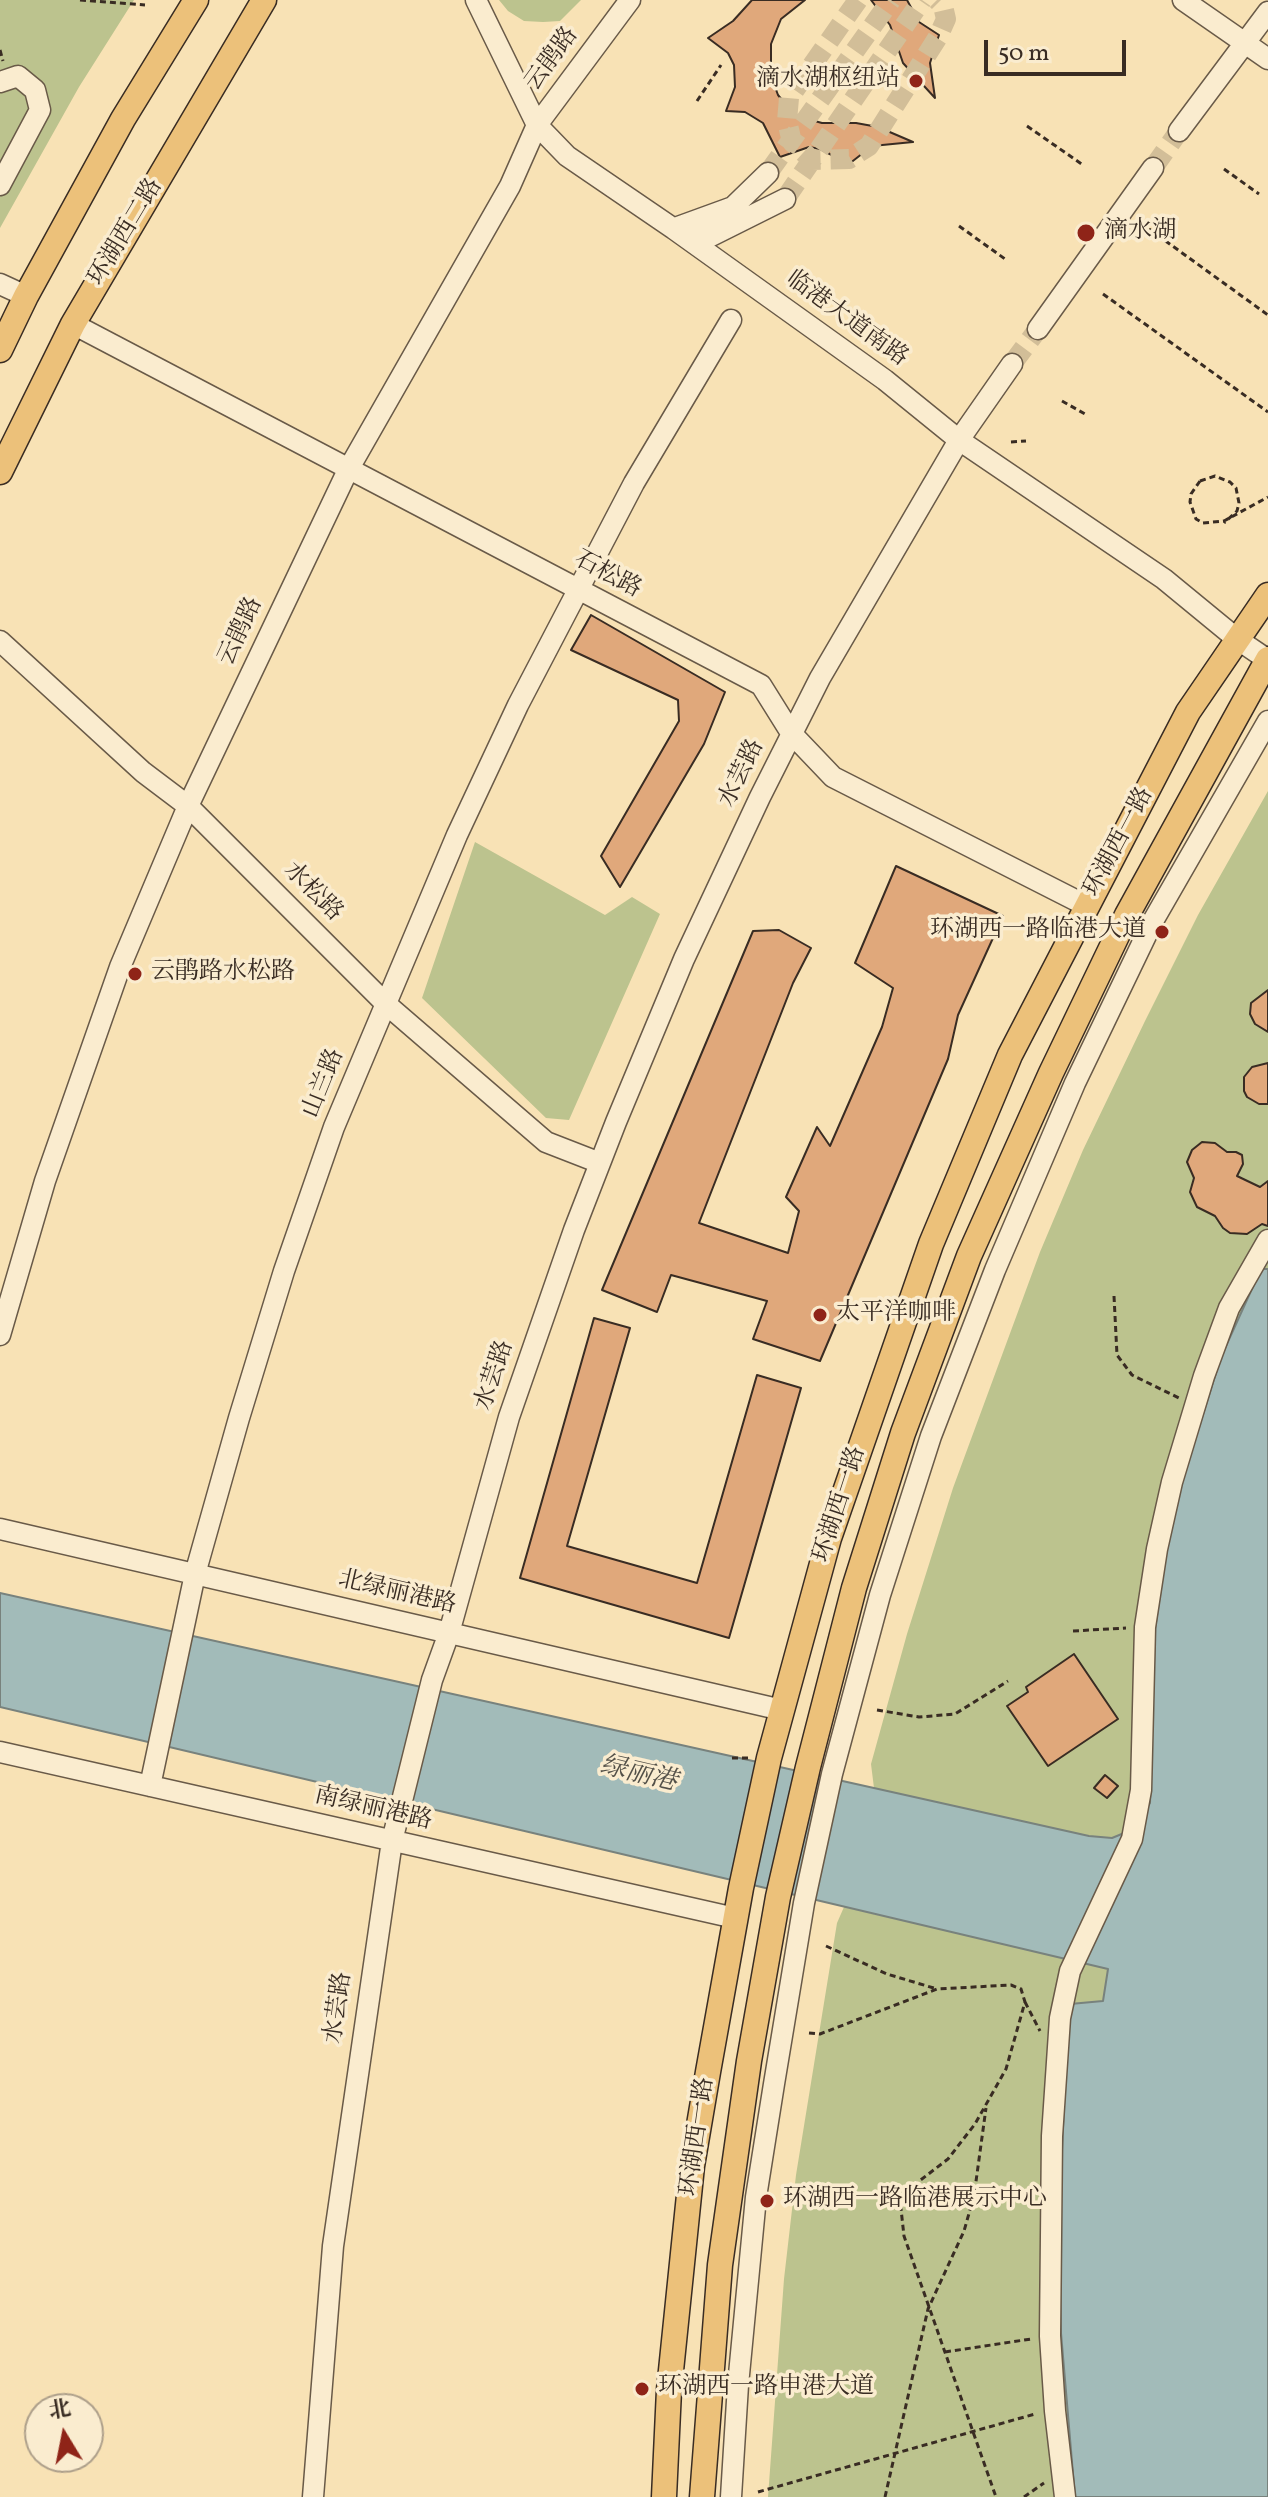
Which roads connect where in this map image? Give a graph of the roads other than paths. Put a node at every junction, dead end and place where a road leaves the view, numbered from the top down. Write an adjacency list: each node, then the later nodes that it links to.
1 (196, 0): 18 (main road)
2 (264, 0): 20 (main road, 环湖西二路)
3 (476, 0): 10 (street, 临港大道南路)
4 (630, 0): 10 (street, 云鹃路)
5 (1183, 0): 7 (street)
6 (1268, 12): 7 (street)
7 (1244, 42): 8 (street); 11 (street)
8 (1268, 59)
9 (0, 82): 14 (street)
10 (537, 125): 16 (street, 临港大道南路); 25 (street, 云鹃路)
11 (1179, 131)
12 (1153, 168): 21 (street)
13 (768, 173): 16 (street)
14 (0, 185)
15 (785, 199): 16 (street)
16 (674, 229): 24 (street, 临港大道南路)
17 (0, 284): 18 (street)
18 (26, 296): 22 (main road)
19 (731, 320): 27 (street, 山兰路)
20 (73, 324): 25 (street, 石松路); 26 (main road, 环湖西二路)
21 (1038, 329)
22 (0, 350)
23 (1012, 364): 24 (street, 水芸路)
24 (959, 440): 29 (street, 临港大道南路); 33 (street, 水芸路)
25 (348, 470): 27 (street, 石松路); 34 (street, 云鹃路)
26 (0, 472)
27 (577, 589): 33 (street, 石松路); 36 (street, 山兰路)
28 (1268, 595): 29 (main road, 环湖西一路)
29 (1237, 639): 31 (street, 临港大道南路); 35 (main road, 环湖西一路)
30 (0, 641): 34 (street, 水松路)
31 (1268, 660): 50 (main road, 环湖西一路)
32 (1268, 721): 51 (street)
33 (791, 733): 35 (street, 石松路); 37 (street, 水芸路)
34 (188, 806): 36 (street, 水松路); 39 (street, 云鹃路)
35 (1087, 906): 43 (main road, 环湖西一路)
36 (386, 1004): 37 (street, 水松路); 41 (street, 山兰路)
37 (600, 1163): 42 (street, 水芸路)
38 (1268, 1240): 52 (street)
39 (0, 1335)
40 (0, 1529): 41 (street, 北绿丽港路)
41 (195, 1574): 42 (street, 北绿丽港路); 45 (street, 山兰路)
42 (449, 1633): 43 (street, 北绿丽港路); 46 (street, 水芸路)
43 (782, 1710): 47 (main road, 环湖西一路)
44 (0, 1752): 45 (street, 南绿丽港路)
45 (150, 1786): 46 (street, 南绿丽港路)
46 (392, 1841): 47 (street, 南绿丽港路); 48 (street, 水芸路)
47 (735, 1918): 49 (main road, 环湖西一路)
48 (313, 2497)
49 (664, 2497)
50 (702, 2497)
51 (731, 2497)
52 (1065, 2497)

